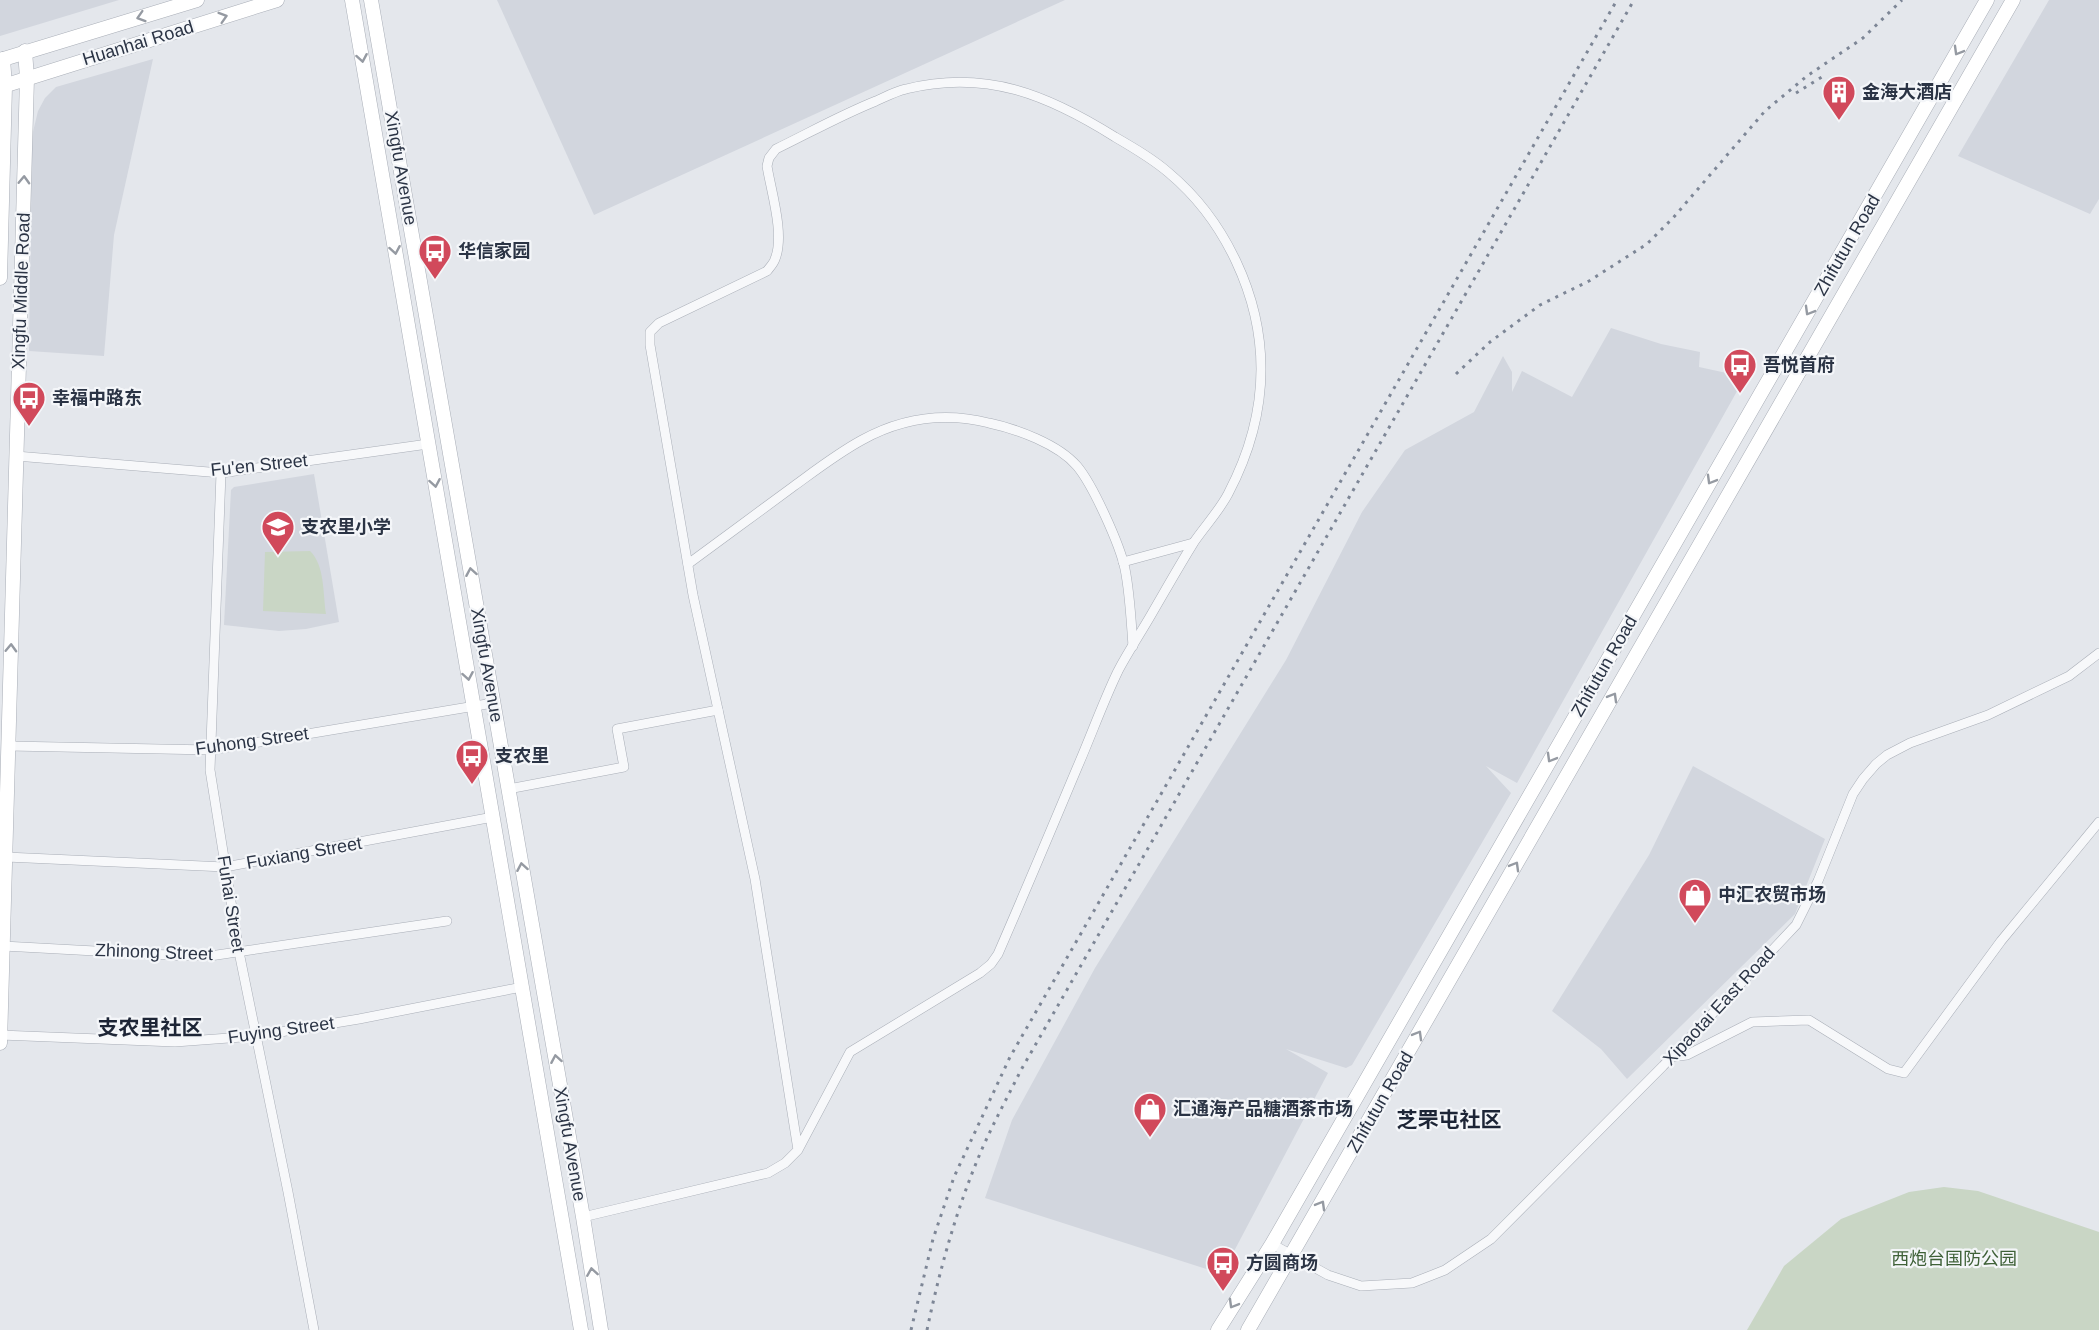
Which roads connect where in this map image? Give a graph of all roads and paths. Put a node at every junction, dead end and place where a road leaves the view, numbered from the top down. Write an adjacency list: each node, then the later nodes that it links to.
1 (197, 0): 7 (main road, Huanhai Road, one-way to 7)
2 (277, 0): 9 (main road, Huanhai Road, one-way to 2)
3 (352, 0): 12 (main road, Xingfu Avenue, one-way to 12)
4 (372, 0): 20 (main road, Xingfu Avenue, one-way to 4)
5 (1987, 0): 40 (main road, Zhifutun Road, one-way to 40)
6 (2013, 0): 41 (main road, Zhifutun Road, one-way to 6)
7 (26, 51): 8 (main road, Huanhai Road); 9 (main road, Xingfu Middle Road)
8 (2, 60): 10 (main road, Xingfu Middle Road)
9 (27, 78): 10 (main road, Huanhai Road); 13 (main road, Xingfu Middle Road, one-way to 9)
10 (3, 86): 11 (main road, Xingfu Middle Road)
11 (0, 278)
12 (428, 444): 14 (street, Fu'en Street); 21 (main road, Xingfu Avenue, one-way to 21)
13 (16, 456): 14 (street, Fu'en Street); 23 (main road, Xingfu Middle Road, one-way to 13)
14 (221, 473): 24 (street, Fuhai Street)
15 (1193, 543): 16 (street); 17 (street); 18 (street)
16 (1123, 562): 17 (street); 18 (street)
17 (687, 564): 22 (street)
18 (1133, 647): 38 (street)
19 (2099, 653): 37 (street, Xipaotai East Road)
20 (494, 703): 21 (street, Fuhong Street); 25 (main road, Xingfu Avenue)
21 (474, 706): 24 (street, Fuhong Street); 26 (main road, Xingfu Avenue)
22 (718, 710): 25 (street); 38 (street)
23 (9, 746): 24 (street, Fuhong Street); 28 (main road, Xingfu Middle Road)
24 (211, 750): 29 (street, Fuhai Street)
25 (508, 789): 39 (main road, Xingfu Avenue, one-way to 25)
26 (493, 817): 29 (street, Fuxiang Street); 33 (main road, Xingfu Avenue)
27 (2099, 822): 37 (street)
28 (6, 857): 29 (street, Fuxiang Street); 31 (main road, Xingfu Middle Road)
29 (225, 867): 32 (street, Fuhai Street)
30 (447, 921): 32 (street, Zhinong Street)
31 (3, 946): 32 (street, Zhinong Street); 34 (main road, Xingfu Middle Road)
32 (239, 952): 35 (street, Fuhai Street)
33 (522, 987): 35 (street, Fuying Street); 43 (main road, Xingfu Avenue)
34 (0, 1035): 35 (street, Fuying Street); 36 (main road, Xingfu Middle Road)
35 (256, 1035): 42 (street, Fuhai Street)
36 (0, 1043)
37 (1671, 1057): 41 (street, Xipaotai East Road)
38 (798, 1150): 39 (street)
39 (583, 1217): 44 (main road, Xingfu Avenue, one-way to 39)
40 (1272, 1244): 41 (street, Xipaotai East Road); 45 (main road, Zhifutun Road, one-way to 45)
41 (1292, 1255): 46 (main road, Zhifutun Road)
42 (314, 1330)
43 (581, 1330)
44 (601, 1330)
45 (1218, 1330)
46 (1248, 1330)

